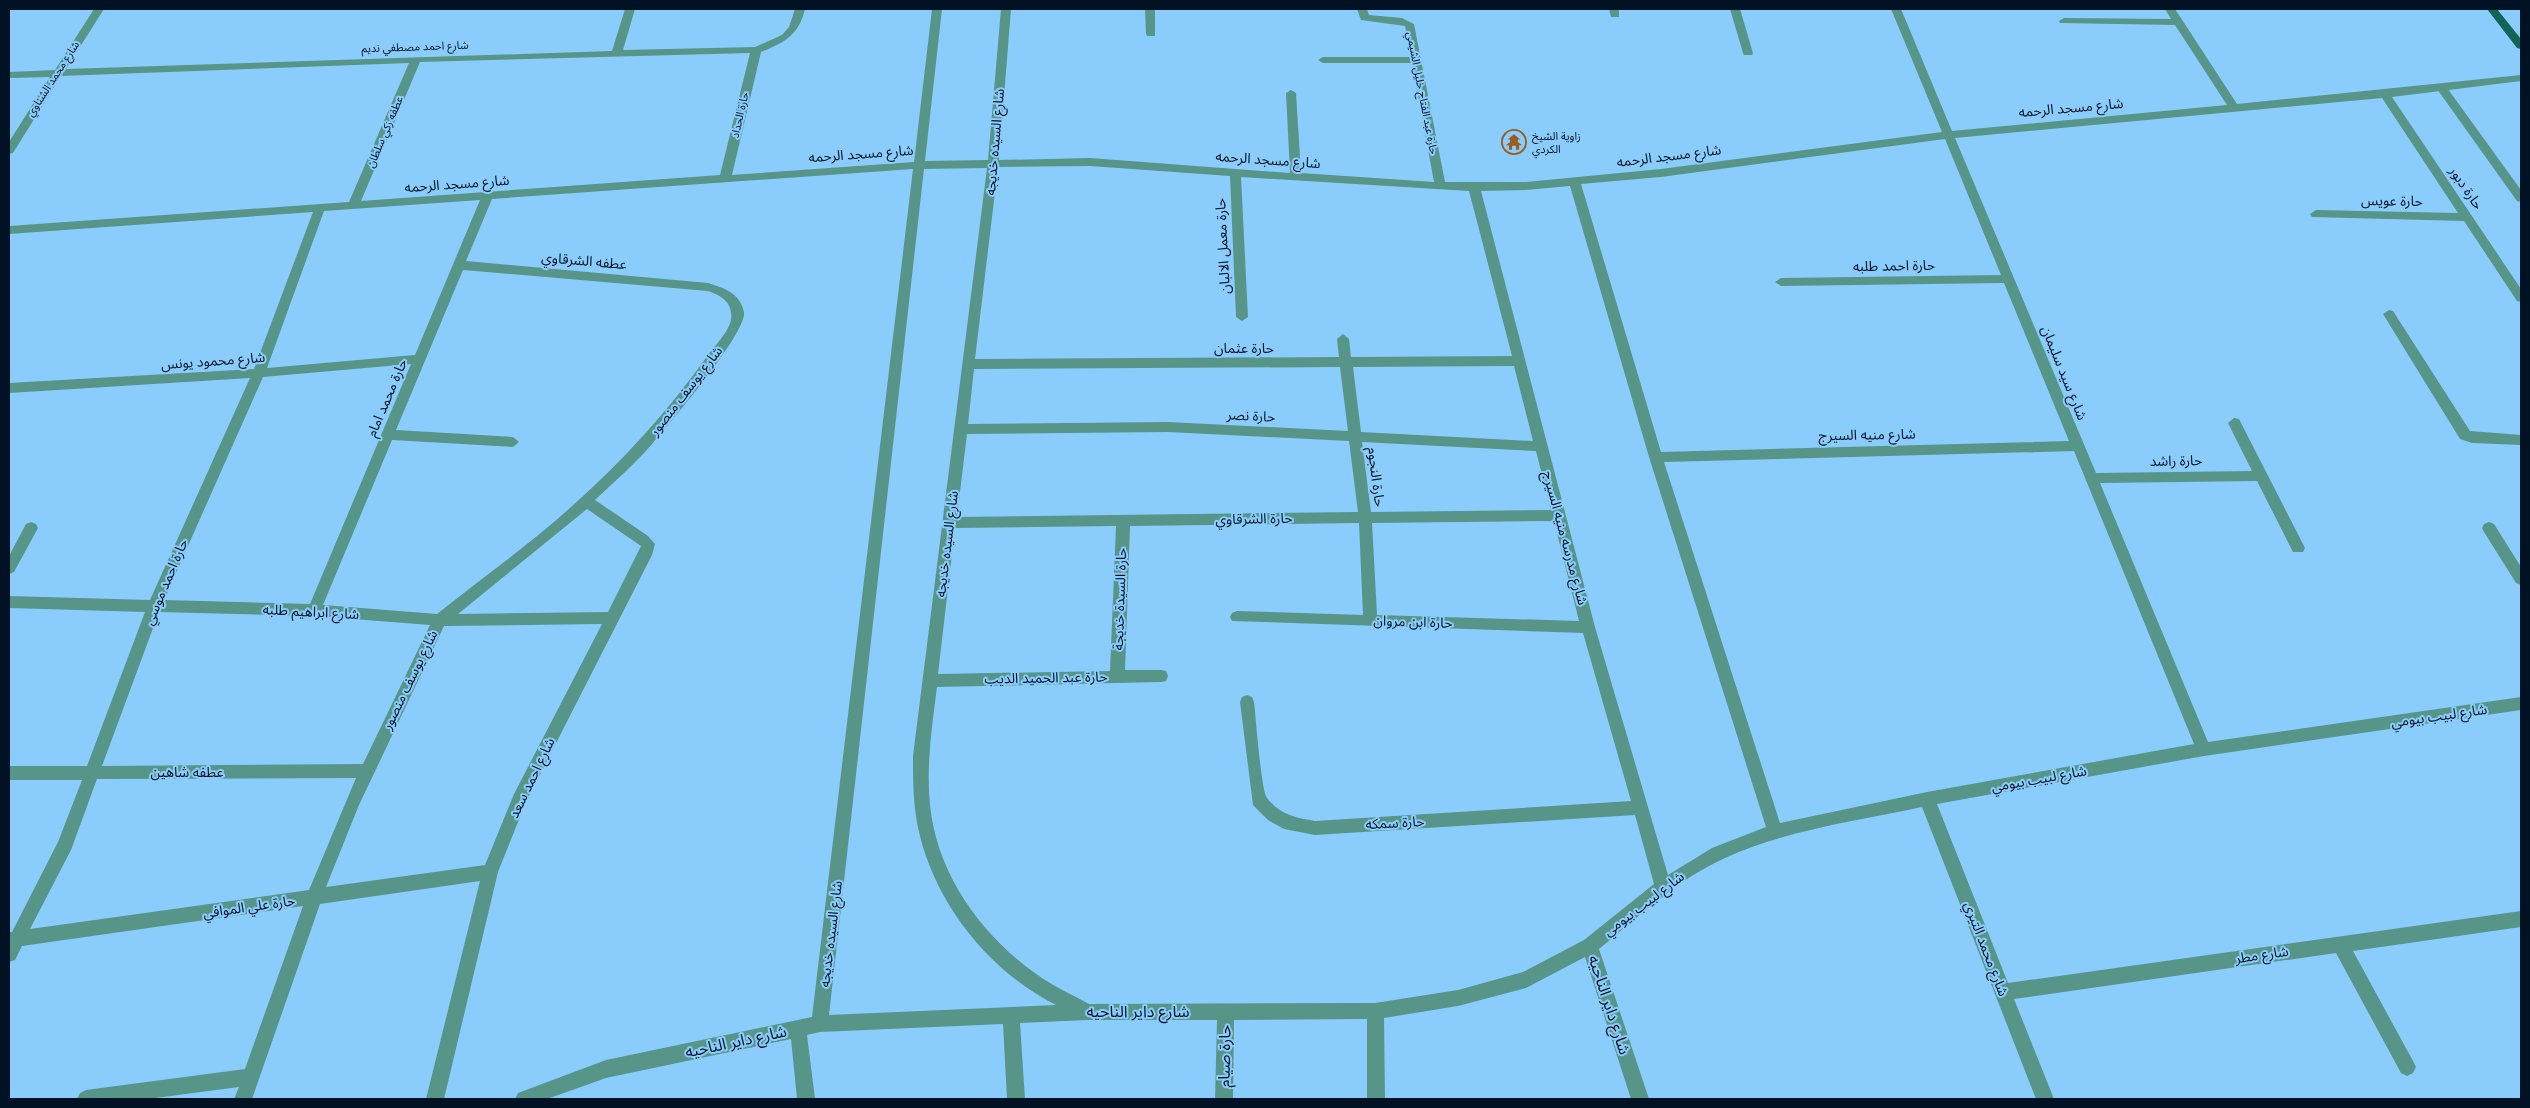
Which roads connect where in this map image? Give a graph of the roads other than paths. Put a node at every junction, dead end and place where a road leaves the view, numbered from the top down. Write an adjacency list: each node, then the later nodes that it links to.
1 (99, 9): 22 (street, شارع محمد الشناوي)
2 (630, 9): 18 (street)
3 (800, 9): 16 (street, شارع احمد مصطفي نديم)
4 (937, 9): 32 (street, شارع السيده خديجه)
5 (1006, 9): 31 (street, شارع السيده خديجه)
6 (1150, 9): 14 (street)
7 (1362, 9): 21 (street, حارة عبد الفتاح خليل الشيمي)
8 (1735, 9): 17 (street)
9 (1896, 9): 29 (street, شارع سيد سليمان)
10 (2170, 9): 13 (street)
11 (2492, 9): 15 (main road)
12 (2064, 21): 13 (street)
13 (2178, 22): 28 (street)
14 (1151, 34)
15 (2521, 46)
16 (756, 50): 18 (street, شارع احمد مصطفي نديم); 35 (street, حارة الحداد)
17 (1748, 53)
18 (616, 55): 19 (street, شارع احمد مصطفي نديم)
19 (416, 59): 22 (street, شارع احمد مصطفي نديم); 41 (street, عطفه زكي سلطان)
20 (1323, 60): 21 (street)
21 (1416, 60): 37 (street, حارة عبد الفتاح خليل الشيمي)
22 (56, 73): 23 (street, شارع احمد مصطفي نديم); 30 (street, شارع محمد الشناوي)
23 (9, 75)
24 (2521, 78): 25 (street, شارع مسجد الرحمه)
25 (2441, 87): 27 (street, شارع مسجد الرحمه); 40 (street)
26 (1291, 92): 34 (street)
27 (2385, 94): 28 (street, شارع مسجد الرحمه); 44 (street, حارة دبور)
28 (2234, 108): 29 (street, شارع مسجد الرحمه)
29 (1948, 135): 36 (street, شارع مسجد الرحمه); 47 (street, شارع سيد سليمان)
30 (9, 150)
31 (994, 164): 32 (street, شارع مسجد الرحمه); 33 (street, شارع مسجد الرحمه); 57 (street, شارع السيده خديجه)
32 (919, 165): 35 (street, شارع مسجد الرحمه); 114 (street, شارع السيده خديجه)
33 (1235, 173): 34 (street, شارع مسجد الرحمه); 52 (street, حارة معمل الالبان)
34 (1296, 177): 37 (street, شارع مسجد الرحمه)
35 (725, 179): 39 (street, شارع مسجد الرحمه)
36 (1575, 182): 38 (street, شارع مسجد الرحمه); 68 (street)
37 (1440, 186): 38 (street, شارع مسجد الرحمه)
38 (1474, 188): 55 (street, شارع مدرسه منيه السيرج)
39 (487, 197): 41 (street, شارع مسجد الرحمه); 46 (street, حارة محمد امام)
40 (2521, 198)
41 (353, 206): 42 (street, شارع مسجد الرحمه)
42 (320, 208): 45 (street, شارع مسجد الرحمه); 58 (street, حارة احمد موسي)
43 (2316, 214): 44 (street, حارة عويس)
44 (2467, 218): 50 (street, حارة دبور)
45 (9, 230)
46 (458, 265): 49 (street, عطفه الشرقاوي); 54 (street, حارة محمد امام)
47 (2009, 279): 48 (street, حارة احمد طلبه); 67 (street, شارع سيد سليمان)
48 (1781, 282)
49 (708, 287): 71 (street, شارع يوسف منصور)
50 (2521, 298)
51 (2389, 314): 64 (street)
52 (1242, 317)
53 (1343, 338): 56 (street, حارة النجوم)
54 (419, 359): 58 (street, شارع محمود يونس); 62 (street, حارة محمد امام)
55 (1520, 361): 56 (street, حارة عثمان); 66 (street, شارع مدرسه منيه السيرج)
56 (1346, 362): 57 (street, حارة عثمان); 63 (street, حارة النجوم)
57 (969, 364): 61 (street, شارع السيده خديجه)
58 (259, 373): 59 (street, شارع محمود يونس); 82 (street, حارة احمد موسي)
59 (9, 388)
60 (2234, 423): 69 (street)
61 (961, 430): 63 (street, حارة نصر); 75 (street, شارع السيده خديجه)
62 (387, 435): 65 (street); 83 (street, حارة محمد امام)
63 (1355, 437): 66 (street, حارة نصر); 73 (street, حارة النجوم)
64 (2521, 440)
65 (513, 442)
66 (1540, 446): 72 (street, شارع مدرسه منيه السيرج)
67 (2078, 446): 68 (street, شارع منيه السيرج); 70 (street, شارع سيد سليمان)
68 (1656, 457): 100 (street)
69 (2261, 476): 70 (street, حارة راشد); 78 (street)
70 (2091, 478): 94 (street, شارع سيد سليمان)
71 (586, 501): 85 (street, شارع احمد سعد); 86 (street, شارع يوسف منصور)
72 (1559, 516): 73 (street, حارة الشرقاوي); 88 (street, شارع مدرسه منيه السيرج)
73 (1365, 517): 74 (street, حارة الشرقاوي); 87 (street, حارة النجوم)
74 (1123, 521): 75 (street, حارة الشرقاوي); 90 (street, حارة السيدة خديجة)
75 (949, 523): 91 (street, شارع السيده خديجه)
76 (31, 528): 79 (street)
77 (2489, 528): 80 (street)
78 (2298, 548)
79 (9, 568)
80 (2521, 579)
81 (9, 602): 82 (street, شارع ابراهيم طلبه)
82 (154, 607): 83 (street, شارع ابراهيم طلبه); 97 (street, حارة احمد موسي)
83 (314, 610): 86 (street, شارع ابراهيم طلبه)
84 (1238, 617): 87 (street, حارة ابن مروان)
85 (614, 618): 86 (street, شارع ابراهيم طلبه); 101 (street, شارع احمد سعد)
86 (440, 620): 95 (street, شارع يوسف منصور)
87 (1370, 621): 88 (street, حارة ابن مروان)
88 (1588, 627): 99 (street, شارع مدرسه منيه السيرج)
89 (1161, 676): 90 (street, حارة عبد الحميد الديب)
90 (1116, 677): 91 (street, حارة عبد الحميد الديب)
91 (931, 680): 111 (street, شارع السيده خديجه)
92 (1247, 702): 99 (street, حارة سمكه)
93 (2521, 704): 94 (street, شارع لبيب بيومي)
94 (2204, 749): 98 (street, شارع لبيب بيومي)
95 (366, 771): 97 (street, عطفه شاهين); 103 (street, شارع يوسف منصور)
96 (9, 773): 97 (street, عطفه شاهين)
97 (91, 773): 105 (street, حارة احمد موسي)
98 (1927, 799): 100 (street, شارع لبيب بيومي); 109 (street, شارع محمد التيري)
99 (1639, 808): 102 (street, شارع مدرسه منيه السيرج)
100 (1775, 831): 102 (street, شارع لبيب بيومي)
101 (490, 872): 103 (street, حارة علي الموافي); 120 (street, شارع احمد سعد)
102 (1663, 887): 107 (street, شارع لبيب بيومي)
103 (314, 898): 105 (street, حارة علي الموافي); 117 (street, شارع يوسف منصور)
104 (2521, 920): 106 (street, شارع مطر)
105 (12, 940): 108 (street, حارة احمد موسي)
106 (2340, 944): 109 (street, شارع مطر); 116 (street)
107 (1590, 946): 110 (street, شارع داير الناحيه); 126 (street, شارع داير الناحيه)
108 (9, 954)
109 (2003, 992): 127 (street, شارع محمد التيري)
110 (1375, 1011): 112 (street, شارع داير الناحيه); 125 (street)
111 (1087, 1012): 112 (street, شارع داير الناحيه); 113 (street, شارع داير الناحيه)
112 (1226, 1012): 124 (street, حارة صيام)
113 (1011, 1015): 114 (street, شارع داير الناحيه); 123 (street)
114 (820, 1024): 115 (street, شارع داير الناحيه)
115 (798, 1029): 121 (street, شارع داير الناحيه); 122 (street)
116 (2407, 1067)
117 (249, 1077): 118 (street); 119 (street, شارع يوسف منصور)
118 (86, 1099)
119 (243, 1099)
120 (435, 1099)
121 (524, 1099)
122 (806, 1099)
123 (1016, 1099)
124 (1224, 1099)
125 (1376, 1099)
126 (1640, 1099)
127 (2045, 1099)

